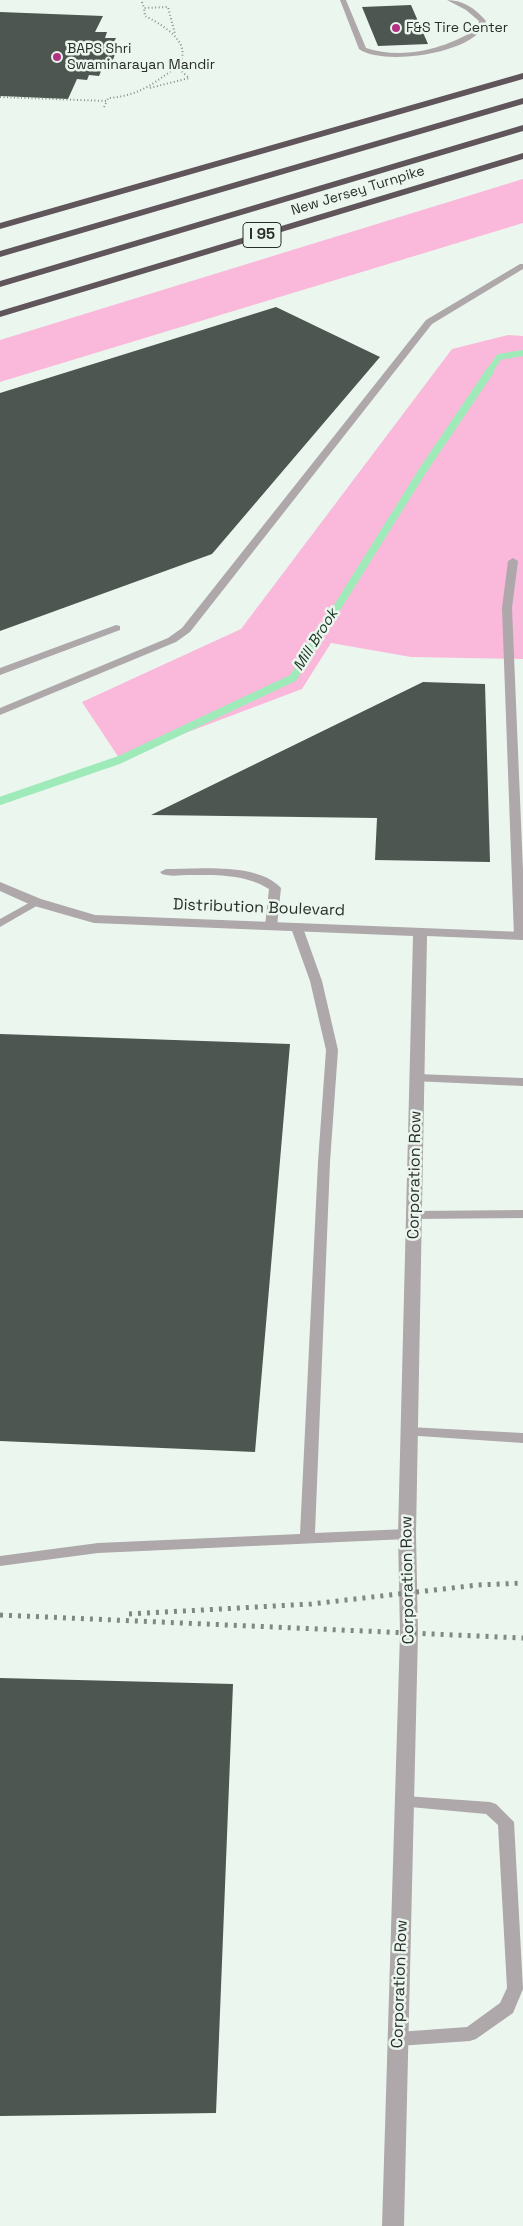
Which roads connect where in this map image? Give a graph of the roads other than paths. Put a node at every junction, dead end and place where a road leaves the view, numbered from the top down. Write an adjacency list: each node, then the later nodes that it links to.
1 (343, 0): 2 (lane)
2 (450, 0)
3 (523, 76): 7 (highway)
4 (523, 102): 8 (highway)
5 (523, 128): 10 (highway, New Jersey Turnpike / I 95)
6 (523, 156): 11 (highway, New Jersey Turnpike / I 95)
7 (0, 226)
8 (0, 254)
9 (523, 266): 15 (lane)
10 (0, 284)
11 (0, 314)
12 (513, 561): 23 (lane)
13 (116, 628): 14 (lane)
14 (0, 672)
15 (0, 712)
16 (166, 872): 20 (lane)
17 (0, 886): 18 (street, Distribution Boulevard)
18 (36, 902): 19 (lane); 20 (street, Distribution Boulevard)
19 (0, 924)
20 (271, 926): 21 (street, Distribution Boulevard)
21 (297, 928): 22 (street, Distribution Boulevard); 31 (lane)
22 (420, 933): 23 (street, Distribution Boulevard); 24 (street, Corporation Row)
23 (522, 936)
24 (417, 1078): 25 (lane); 27 (street, Corporation Row)
25 (523, 1082)
26 (523, 1214): 27 (lane)
27 (414, 1215): 28 (street, Corporation Row)
28 (409, 1432): 29 (lane); 30 (street, Corporation Row)
29 (523, 1438)
30 (407, 1534): 31 (lane); 33 (street, Corporation Row)
31 (307, 1538): 32 (lane)
32 (0, 1561)
33 (405, 1802): 34 (street, Corporation Row); 34 (lane)
34 (398, 2039): 35 (street, Corporation Row)
35 (393, 2226)

